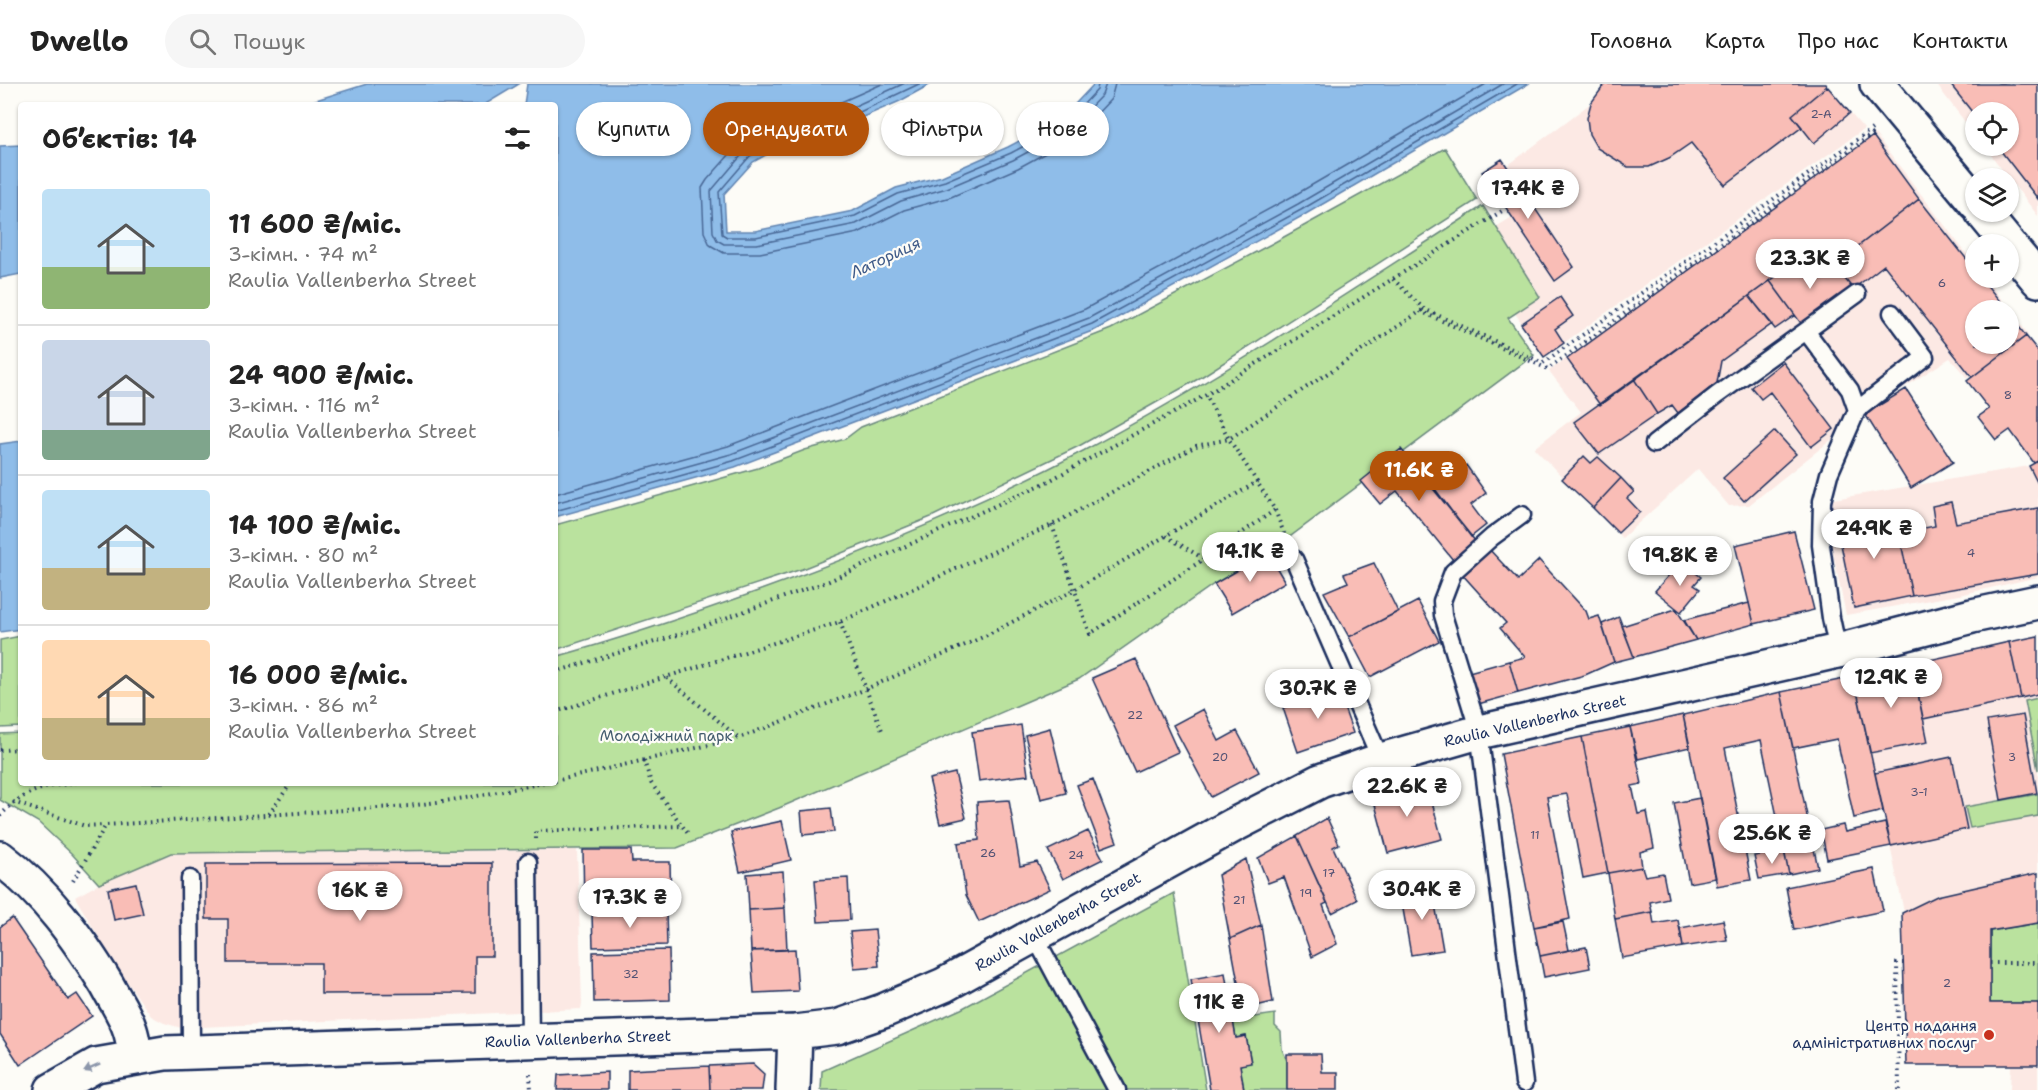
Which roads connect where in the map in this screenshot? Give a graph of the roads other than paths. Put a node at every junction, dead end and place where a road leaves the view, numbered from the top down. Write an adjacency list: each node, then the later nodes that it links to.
1 (1877, 84): 2 (street)
2 (1965, 190)
3 (1990, 222): 4 (street)
4 (2038, 280)
5 (1857, 294): 7 (lane)
6 (1892, 313): 8 (lane)
7 (1806, 331): 8 (lane); 9 (lane)
8 (1857, 410): 13 (lane)
9 (1654, 444)
10 (1522, 515): 14 (lane)
11 (1294, 559): 15 (lane)
12 (2038, 602): 13 (street, Raulia Vallenberha Street)
13 (1838, 651): 14 (street, Raulia Vallenberha Street)
14 (1479, 732): 15 (street, Raulia Vallenberha Street); 24 (lane)
15 (1381, 760): 19 (street, Raulia Vallenberha Street)
16 (0, 858): 23 (street)
17 (528, 862): 22 (lane)
18 (190, 879): 21 (lane)
19 (1034, 935): 20 (street, Raulia Vallenberha Street); 27 (lane)
20 (795, 1032): 22 (street, Raulia Vallenberha Street); 26 (street)
21 (191, 1051): 22 (street, Raulia Vallenberha Street); 23 (street, Raulia Vallenberha Street)
22 (530, 1054)
23 (136, 1058): 25 (street, Raulia Vallenberha Street, one-way to 25)
24 (1524, 1083)
25 (52, 1090)
26 (794, 1090)
27 (1118, 1090)

